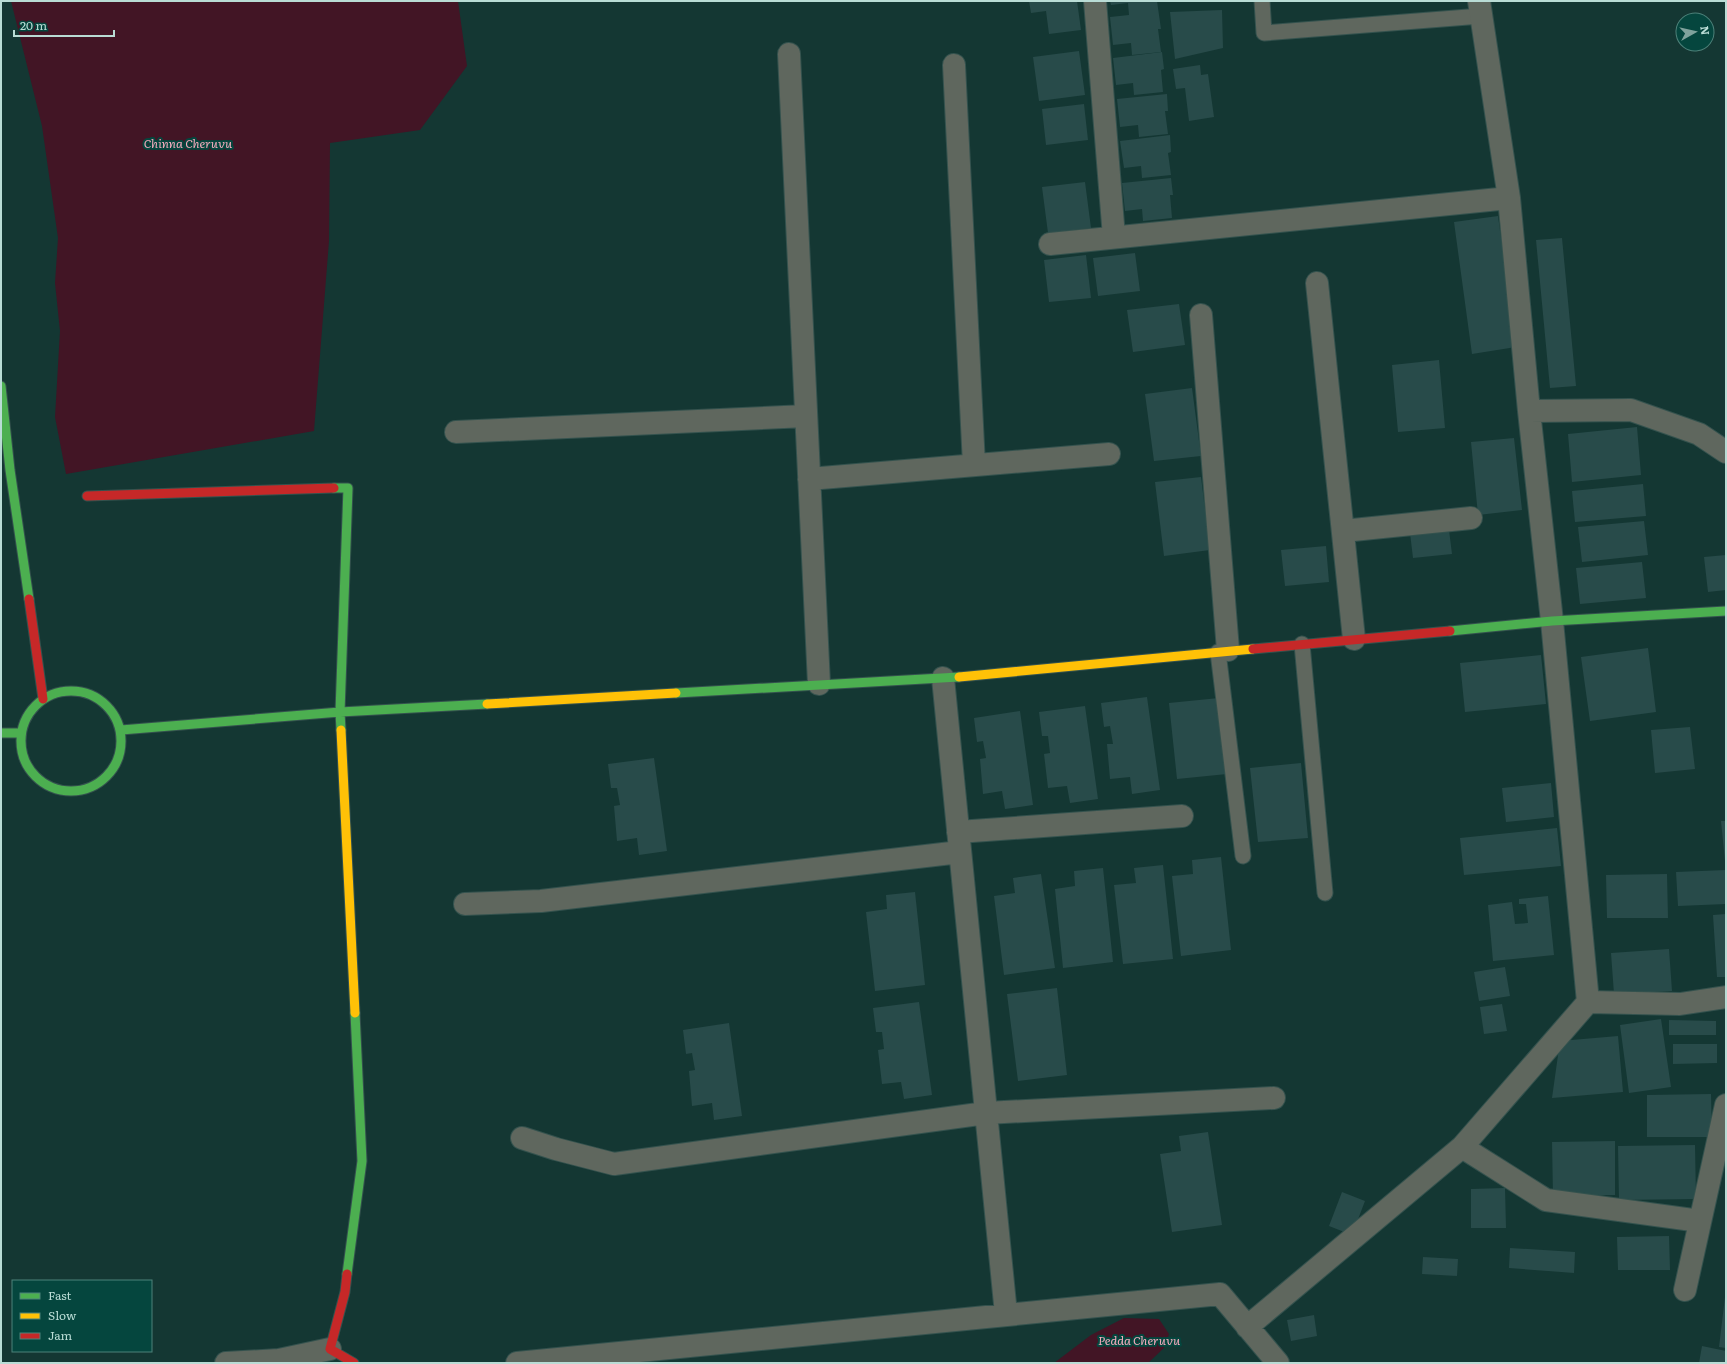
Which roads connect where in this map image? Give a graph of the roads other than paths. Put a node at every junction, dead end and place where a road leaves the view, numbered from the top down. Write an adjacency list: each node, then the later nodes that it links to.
1 (1095, 1): 7 (street)
2 (1262, 1): 3 (lane)
3 (1480, 9): 6 (street)
4 (789, 54): 13 (street)
5 (954, 65): 17 (street)
6 (1509, 198): 7 (street); 12 (street)
7 (1114, 237): 8 (street)
8 (1050, 244)
9 (1317, 283): 21 (street)
10 (1201, 315): 26 (street)
11 (1, 386): 29 (street)
12 (1529, 412): 15 (street); 23 (street)
13 (806, 416): 14 (street); 18 (street)
14 (456, 432)
15 (1726, 452)
16 (1109, 454): 17 (street)
17 (974, 465): 18 (street)
18 (809, 479): 28 (street)
19 (87, 496): 30 (street)
20 (1471, 518): 21 (street)
21 (1343, 531): 24 (street)
22 (1726, 612): 23 (street)
23 (1552, 621): 24 (street); 40 (street)
24 (1354, 639): 25 (street)
25 (1302, 644): 26 (street); 37 (lane)
26 (1223, 651): 27 (street); 36 (lane)
27 (942, 678): 28 (street); 35 (street)
28 (819, 684): 30 (street)
29 (43, 699): 31 (street); 33 (street)
30 (340, 712): 31 (street); 50 (street)
31 (121, 730): 33 (street)
32 (1, 733): 33 (street)
33 (21, 733)
34 (1182, 816): 35 (street)
35 (959, 842): 38 (street); 43 (street)
36 (1243, 856)
37 (1325, 893)
38 (465, 904)
39 (1726, 997): 40 (street)
40 (1588, 1002): 45 (street)
41 (1274, 1098): 43 (street)
42 (1726, 1105): 46 (street)
43 (986, 1113): 44 (street); 48 (street)
44 (522, 1138)
45 (1462, 1147): 46 (street); 49 (street)
46 (1700, 1221): 47 (street)
47 (1685, 1290)
48 (1006, 1314): 49 (street); 53 (street)
49 (1248, 1326): 54 (street)
50 (330, 1349): 51 (street); 52 (street)
51 (226, 1363)
52 (354, 1363)
53 (517, 1363)
54 (1278, 1363)

